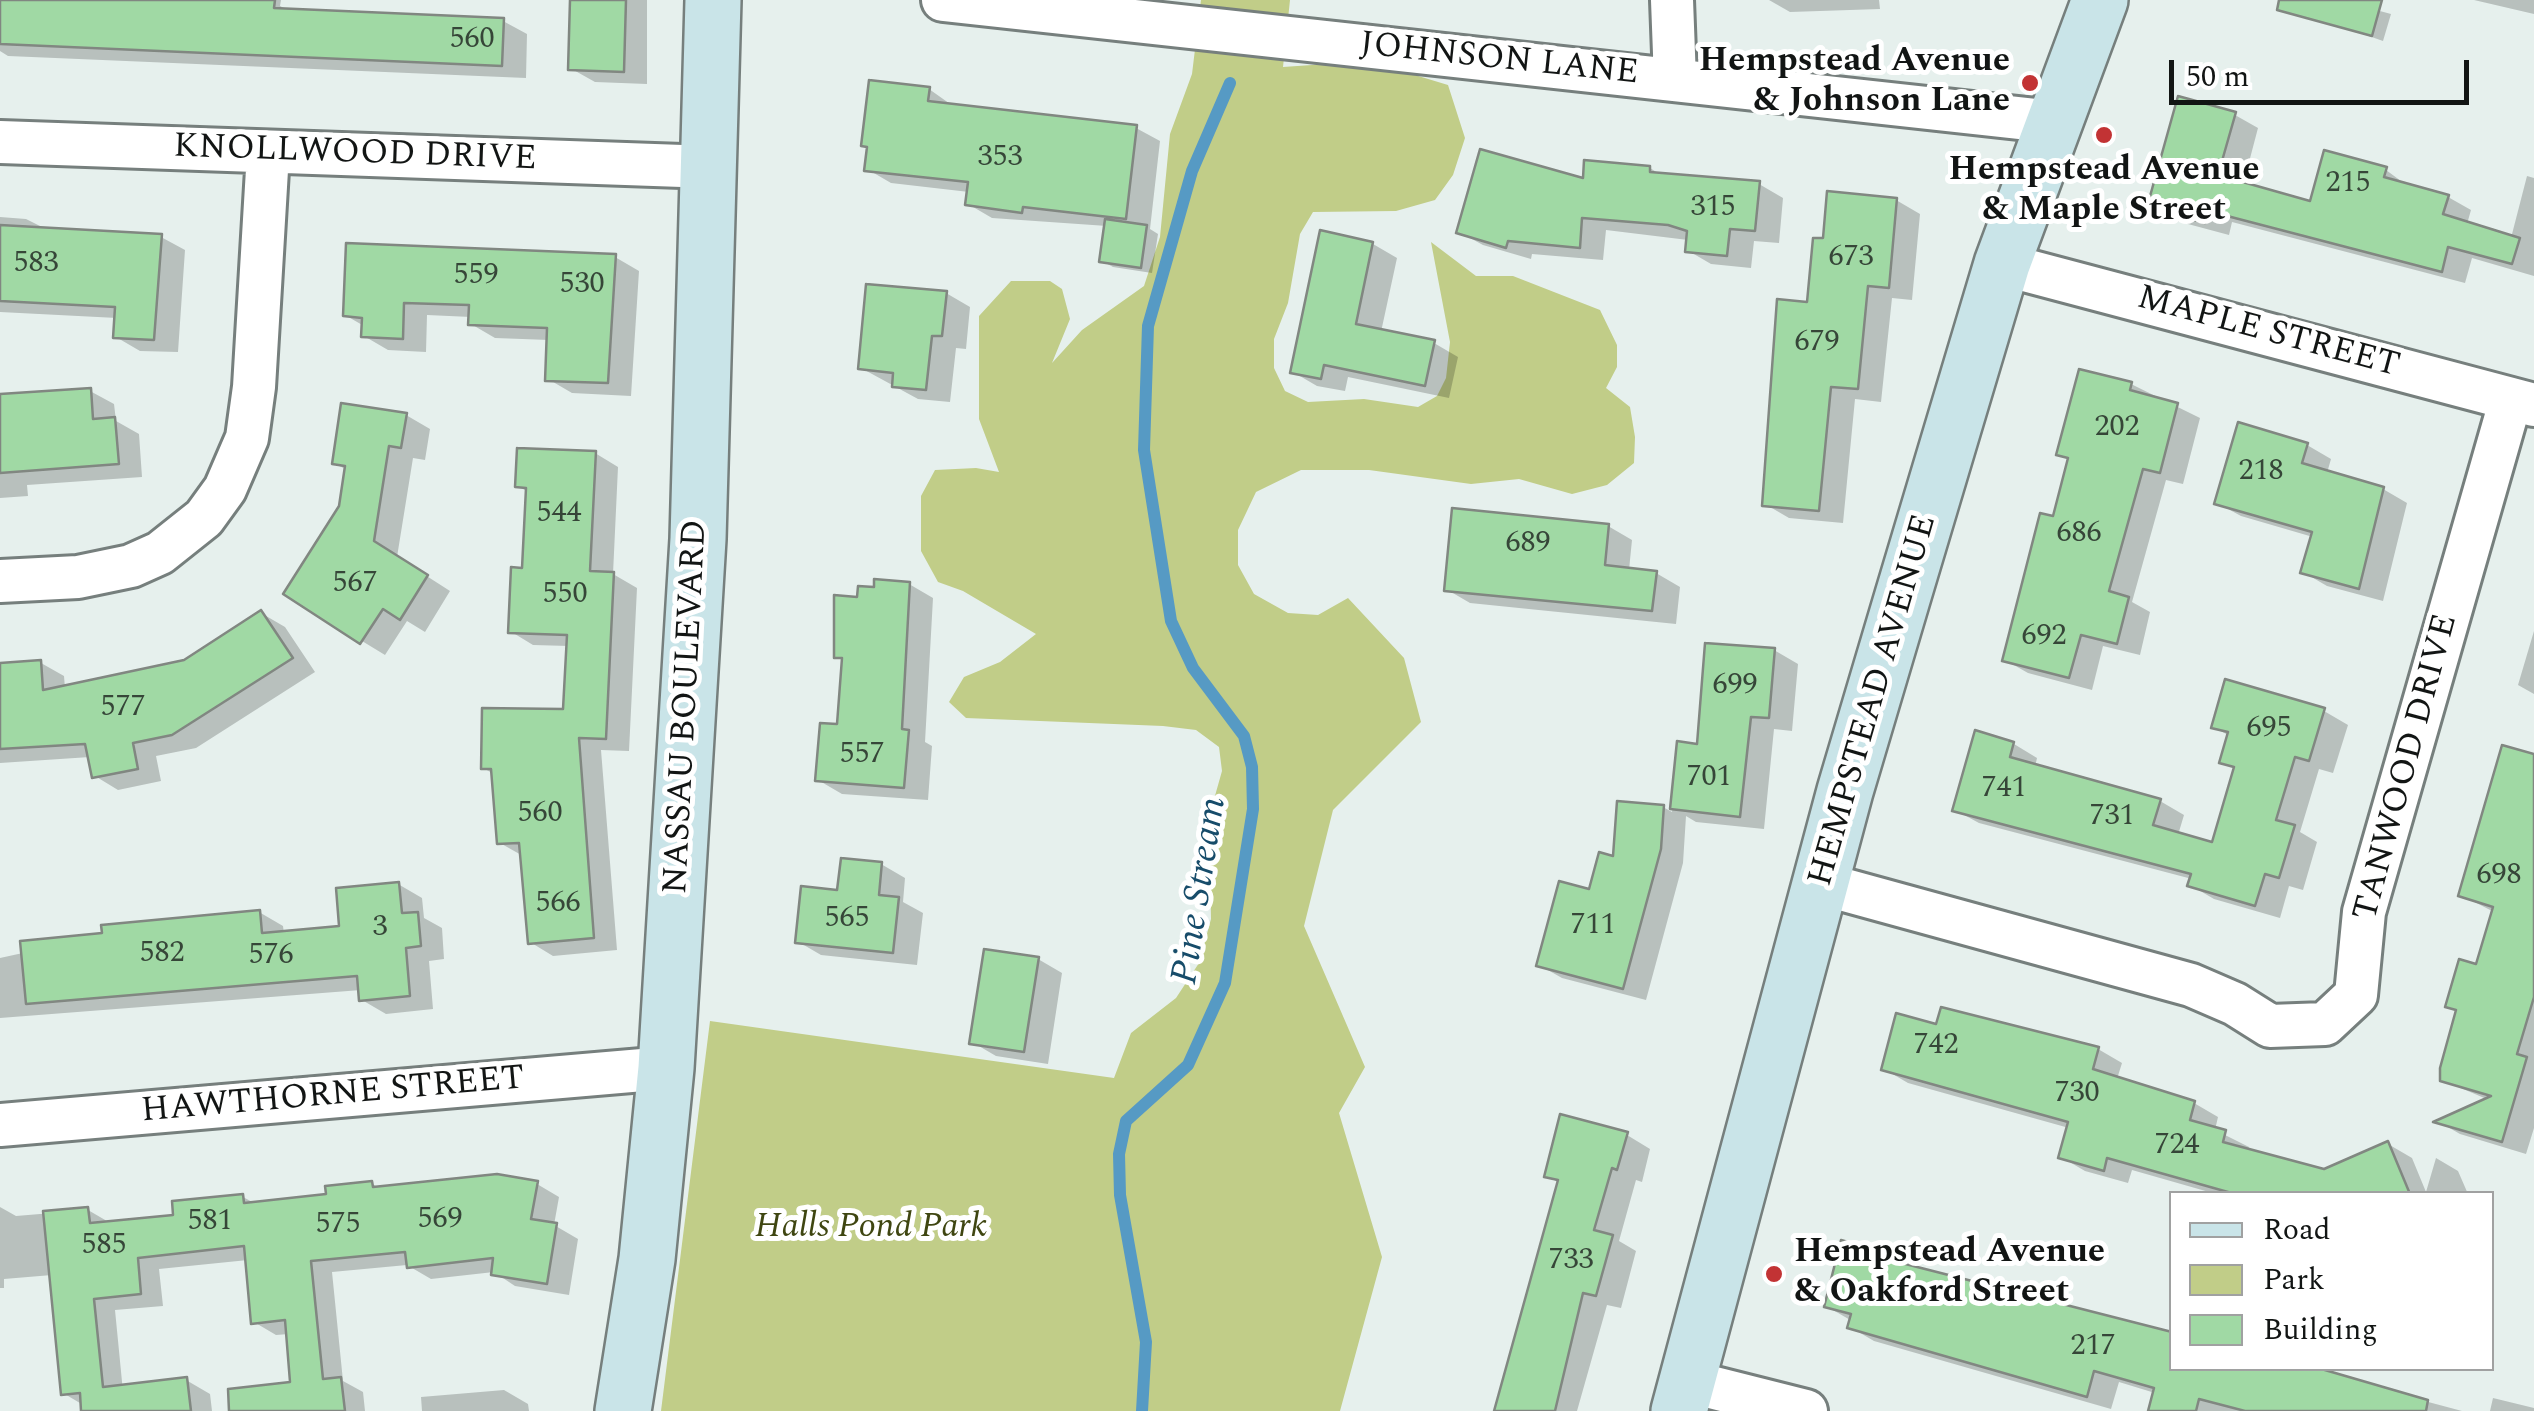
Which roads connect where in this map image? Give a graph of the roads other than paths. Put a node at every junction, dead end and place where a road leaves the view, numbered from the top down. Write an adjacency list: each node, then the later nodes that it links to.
1 (713, 0): 9 (main road, NASSAU BOULEVARD)
2 (943, 0): 5 (street, JOHNSON LANE)
3 (1672, 0): 5 (street)
4 (2100, 0): 6 (main road, HEMPSTEAD AVENUE)
5 (1675, 80): 6 (street, JOHNSON LANE)
6 (2055, 122): 10 (main road, HEMPSTEAD AVENUE)
7 (0, 142): 8 (street, KNOLLWOOD DRIVE)
8 (268, 152): 9 (street, KNOLLWOOD DRIVE); 12 (street)
9 (711, 167): 14 (main road, NASSAU BOULEVARD)
10 (2002, 264): 11 (street, MAPLE STREET); 13 (main road, HEMPSTEAD AVENUE)
11 (2523, 402): 13 (street, TANWOOD DRIVE)
12 (0, 580)
13 (1822, 884): 16 (main road, HEMPSTEAD AVENUE)
14 (666, 1068): 15 (street, HAWTHORNE STREET); 17 (main road, NASSAU BOULEVARD)
15 (0, 1125)
16 (1683, 1396): 18 (street)
17 (623, 1411)
18 (1806, 1411)

